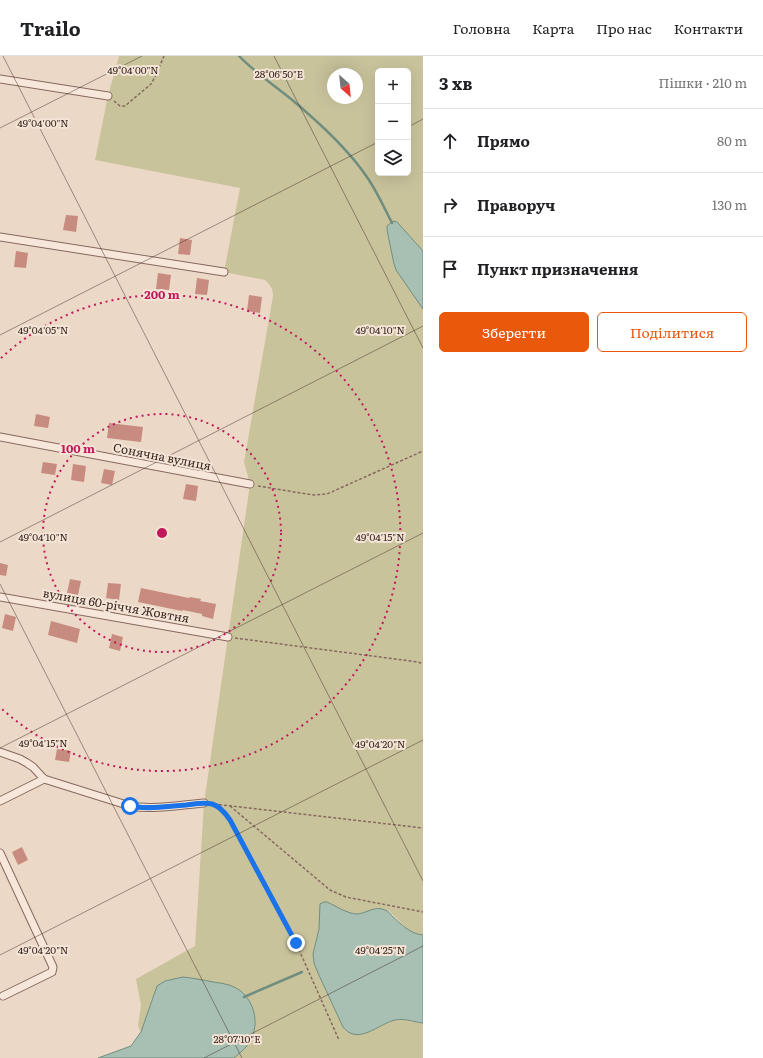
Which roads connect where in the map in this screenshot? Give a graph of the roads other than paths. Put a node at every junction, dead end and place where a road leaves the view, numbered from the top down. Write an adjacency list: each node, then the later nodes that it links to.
1 (0, 79): 2 (street)
2 (108, 96)
3 (0, 237): 4 (street)
4 (224, 272)
5 (0, 437): 6 (street, Сонячна вулиця)
6 (250, 484)
7 (0, 597): 8 (street, вулиця 60-річчя Жовтня)
8 (228, 637)
9 (0, 752): 10 (street)
10 (44, 779): 11 (street); 12 (street)
11 (0, 801)
12 (204, 803)
13 (0, 853): 14 (street)
14 (4, 996)

